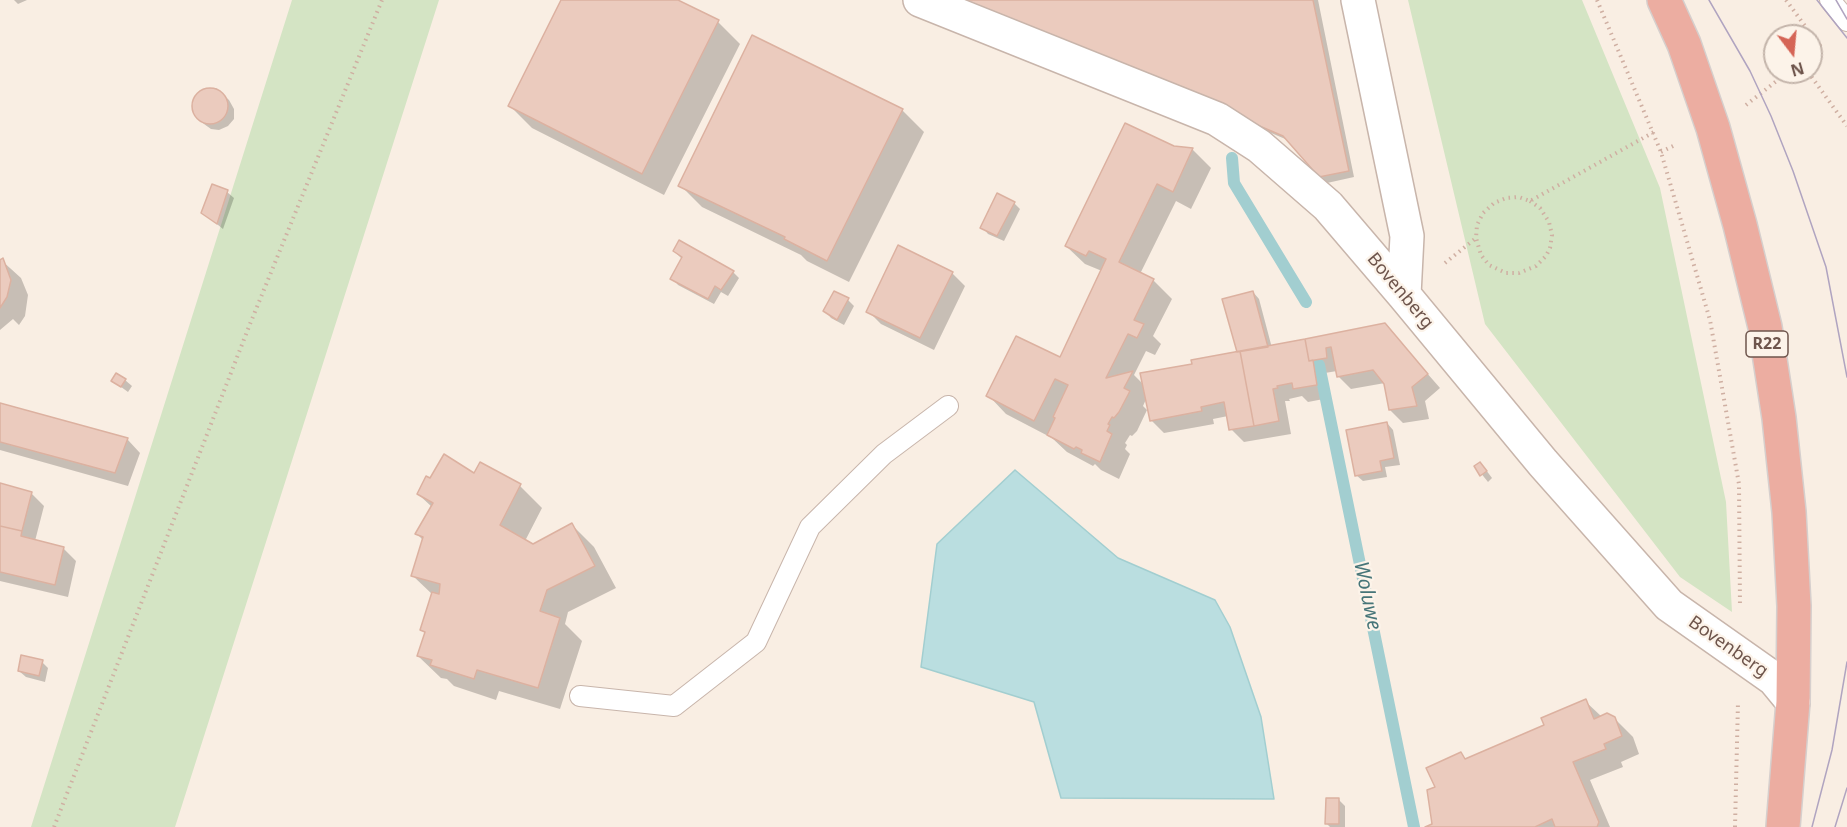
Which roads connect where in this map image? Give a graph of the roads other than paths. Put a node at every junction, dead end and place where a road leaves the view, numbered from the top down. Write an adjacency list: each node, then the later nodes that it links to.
1 (920, 0): 6 (street, Bovenberg)
2 (1358, 0): 6 (street)
3 (1665, 0): 9 (highway, R22)
4 (1830, 0): 5 (lane)
5 (1847, 21)
6 (1404, 295): 9 (street, Bovenberg)
7 (948, 406): 8 (lane)
8 (580, 696)
9 (1793, 702): 10 (highway, R22)
10 (1783, 827)

